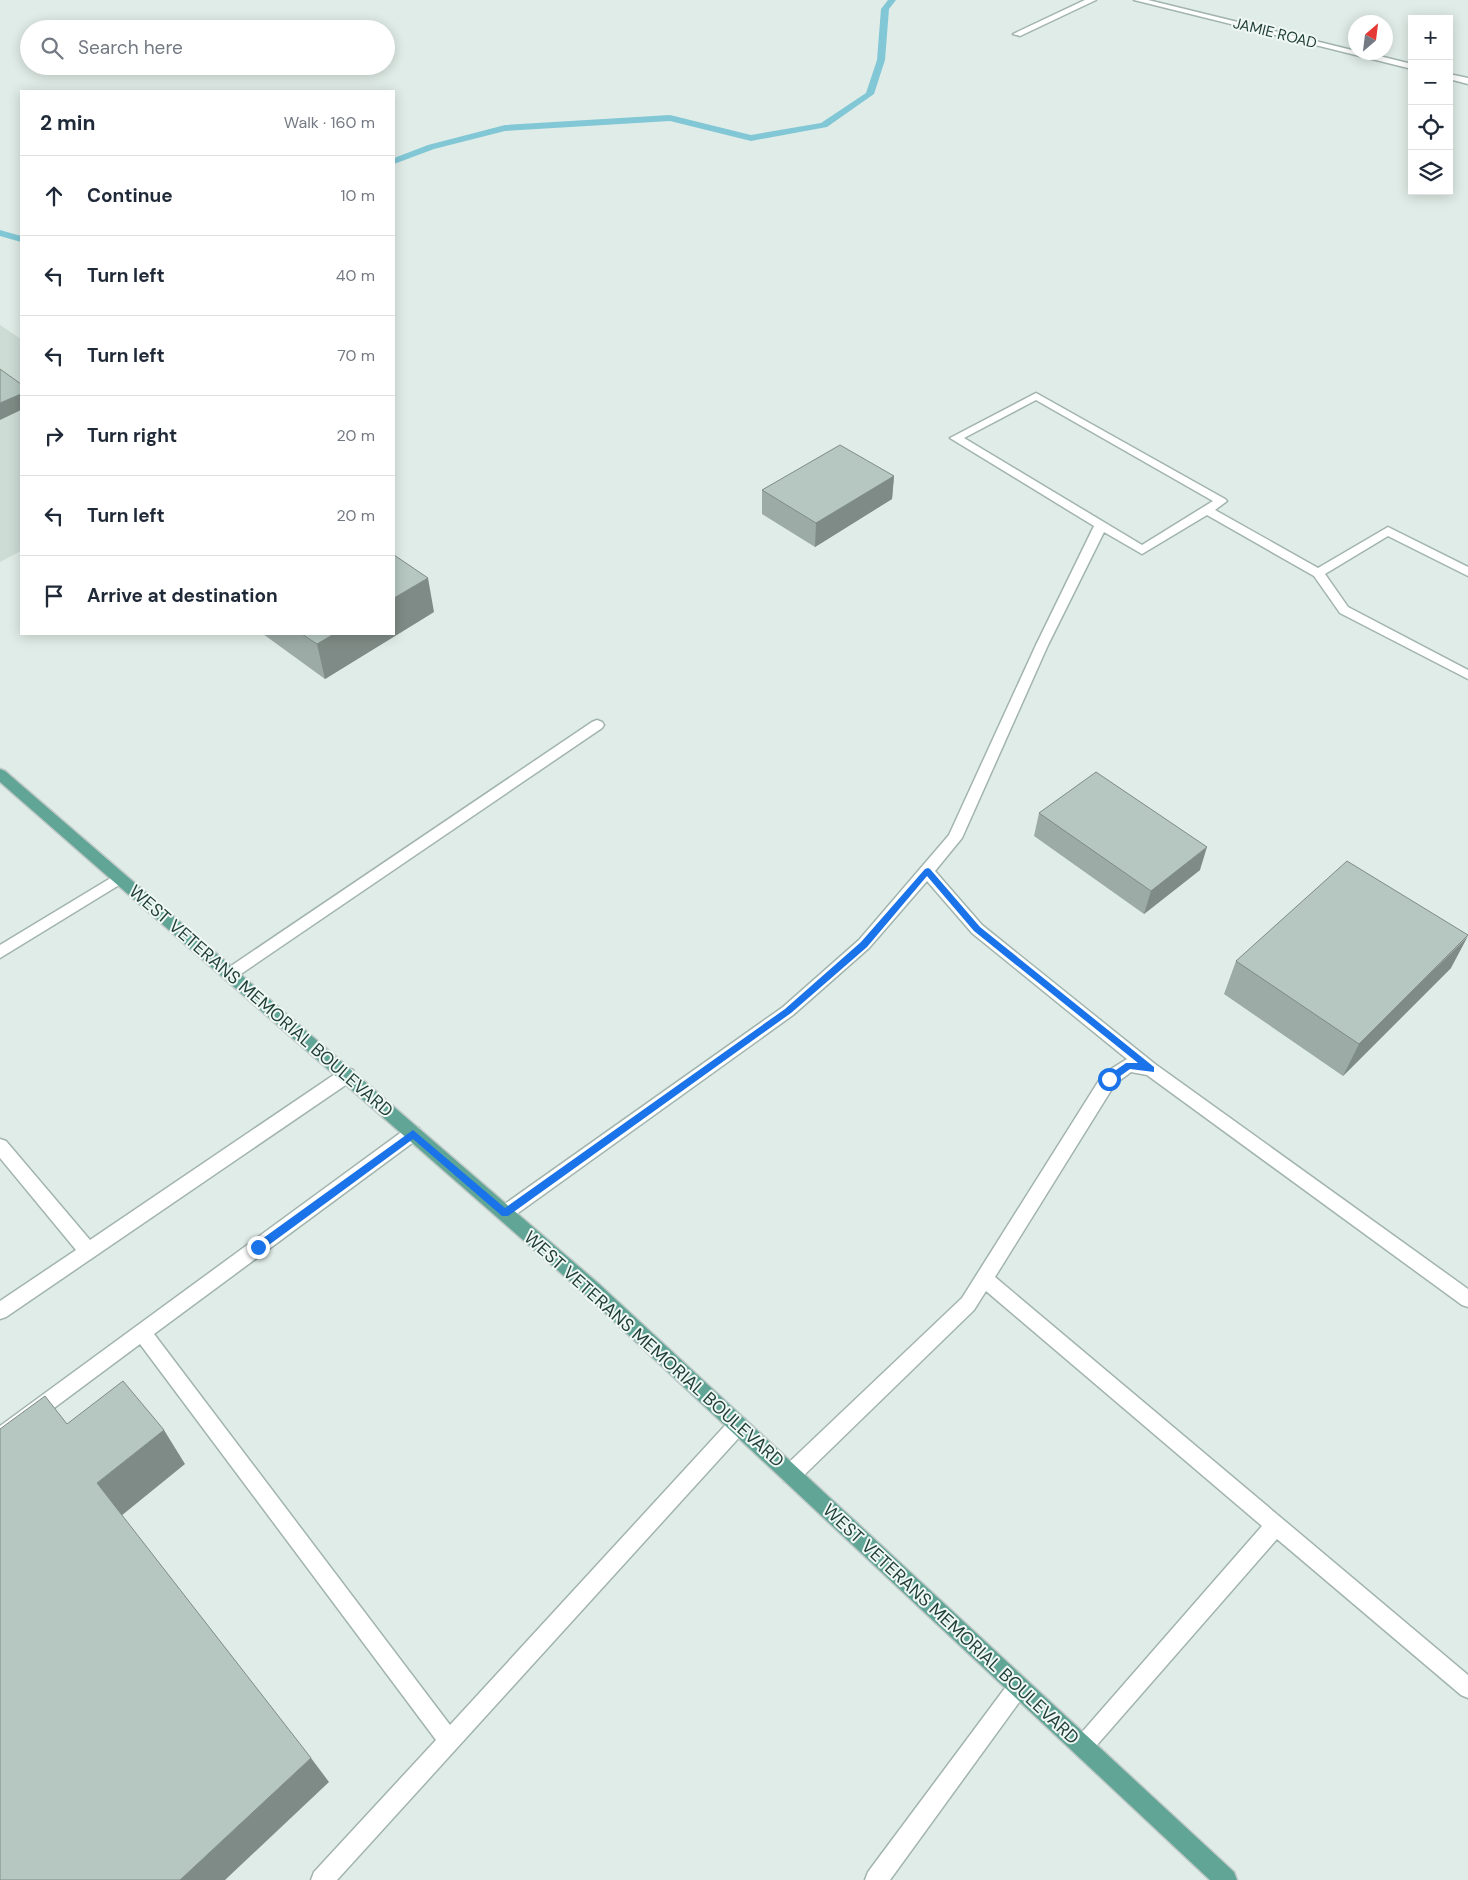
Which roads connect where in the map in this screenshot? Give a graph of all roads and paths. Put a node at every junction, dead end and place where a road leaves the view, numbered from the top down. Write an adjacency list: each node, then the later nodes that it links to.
1 (1092, 0): 3 (street)
2 (1138, 0): 4 (street, JAMIE ROAD)
3 (1017, 34)
4 (1408, 66)
5 (1453, 77): 6 (street)
6 (1468, 80)
7 (1207, 510): 8 (street); 8 (street); 10 (street)
8 (1101, 525): 14 (street)
9 (1468, 572): 10 (street)
10 (1318, 573): 11 (street)
11 (1468, 676)
12 (597, 725): 17 (street)
13 (0, 774): 15 (main road, WEST VETERANS MEMORIAL BOULEVARD)
14 (928, 871): 18 (street); 22 (street)
15 (119, 878): 16 (street); 17 (main road, WEST VETERANS MEMORIAL BOULEVARD)
16 (0, 952)
17 (230, 974): 19 (main road, WEST VETERANS MEMORIAL BOULEVARD)
18 (1151, 1070): 24 (street); 25 (street)
19 (347, 1075): 20 (main road, WEST VETERANS MEMORIAL BOULEVARD); 23 (street)
20 (413, 1133): 22 (main road, WEST VETERANS MEMORIAL BOULEVARD); 27 (street)
21 (0, 1146): 23 (street)
22 (505, 1213): 28 (main road, WEST VETERANS MEMORIAL BOULEVARD)
23 (88, 1251): 26 (street)
24 (984, 1279): 30 (street); 31 (street)
25 (1468, 1300)
26 (0, 1311)
27 (142, 1332): 29 (street); 34 (street)
28 (738, 1425): 30 (main road, WEST VETERANS MEMORIAL BOULEVARD); 34 (street)
29 (0, 1436)
30 (791, 1474): 32 (main road, WEST VETERANS MEMORIAL BOULEVARD)
31 (1276, 1525): 33 (street); 35 (street)
32 (1018, 1687): 35 (main road, WEST VETERANS MEMORIAL BOULEVARD); 37 (street)
33 (1468, 1688)
34 (449, 1741): 36 (street)
35 (1083, 1746): 38 (main road, WEST VETERANS MEMORIAL BOULEVARD)
36 (322, 1880)
37 (876, 1880)
38 (1226, 1880)

